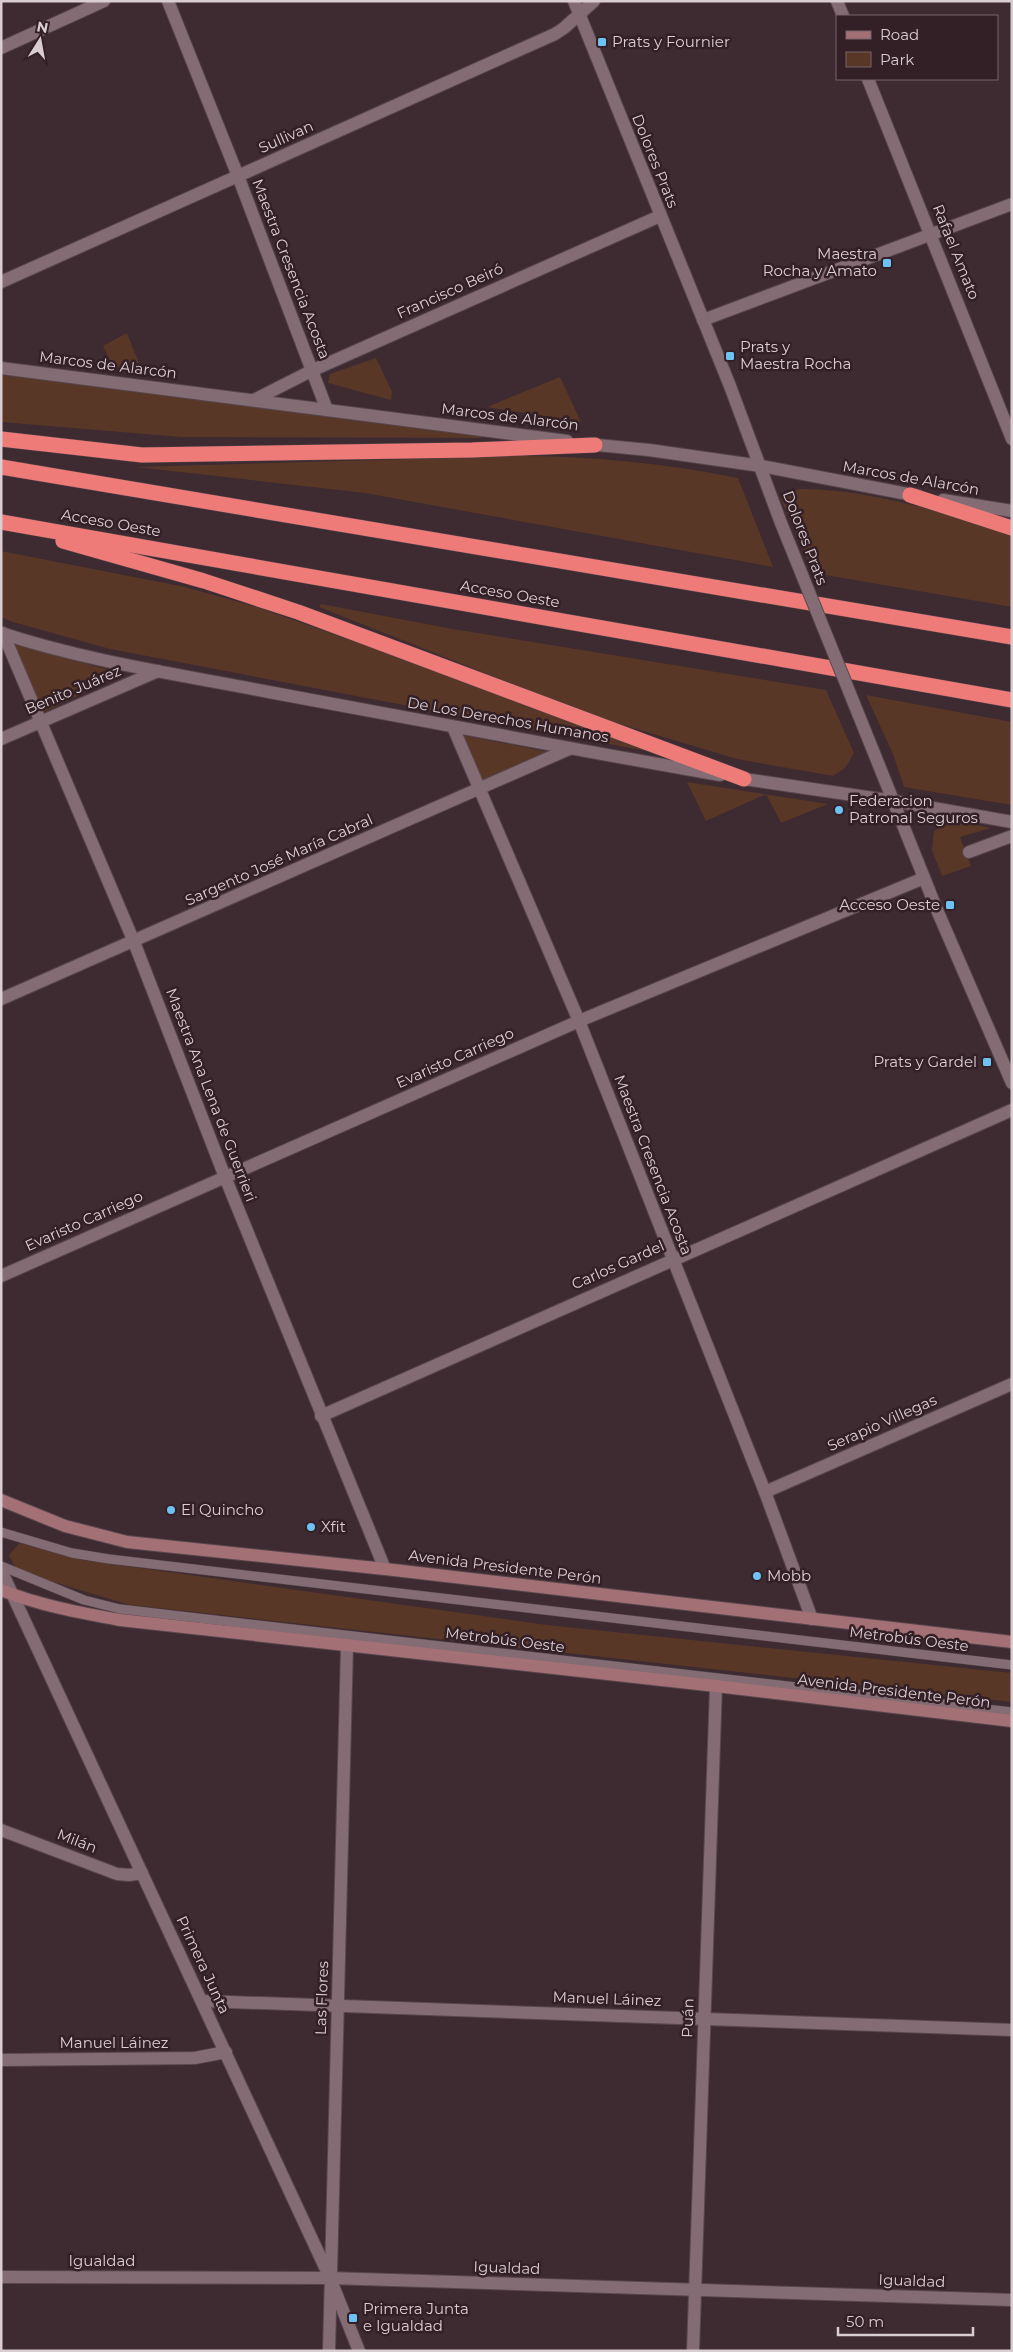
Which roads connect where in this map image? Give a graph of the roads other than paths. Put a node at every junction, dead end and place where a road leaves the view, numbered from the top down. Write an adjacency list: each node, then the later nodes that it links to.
1 (104, 1): 8 (street)
2 (168, 1): 10 (street, Maestra Cresencia Acosta)
3 (574, 1): 6 (street, Dolores Prats)
4 (594, 1): 6 (street, Sullivan)
5 (837, 1): 7 (street)
6 (579, 14): 10 (street, Sullivan); 12 (street, Dolores Prats)
7 (843, 15)
8 (1, 48)
9 (868, 80): 13 (street, Rafael Amato)
10 (238, 176): 14 (street, Sullivan); 17 (street, Maestra Cresencia Acosta)
11 (1012, 204): 13 (street)
12 (660, 216): 15 (street, Dolores Prats); 17 (street, Francisco Beiró)
13 (931, 234): 15 (street); 21 (street, Rafael Amato)
14 (1, 282)
15 (703, 320): 23 (street, Dolores Prats)
16 (1, 368): 18 (street, Marcos de Alarcón)
17 (313, 370): 18 (street, Francisco Beiró); 19 (street, Maestra Cresencia Acosta)
18 (254, 400): 19 (street, Marcos de Alarcón)
19 (327, 410): 22 (street, Marcos de Alarcón)
20 (1, 439): 22 (highway)
21 (1012, 439)
22 (595, 445): 23 (street, Marcos de Alarcón)
23 (761, 466): 25 (street, Marcos de Alarcón); 39 (street, Dolores Prats, bridge)
24 (1, 467): 30 (highway)
25 (910, 495): 26 (street, Marcos de Alarcón); 28 (highway)
26 (1012, 511)
27 (1, 523): 32 (highway, Acceso Oeste); 37 (highway)
28 (1012, 528)
29 (2, 633): 31 (street, De Los Derechos Humanos); 33 (street, Maestra Ana Lena de Guerrieri)
30 (1012, 637)
31 (158, 670): 33 (street, Benito Juárez); 34 (street, De Los Derechos Humanos)
32 (1012, 700)
33 (41, 721): 35 (street, Benito Juárez); 44 (street, Maestra Ana Lena de Guerrieri)
34 (453, 727): 36 (street, De Los Derechos Humanos); 38 (street, Maestra Cresencia Acosta)
35 (1, 738)
36 (569, 749): 37 (street, De Los Derechos Humanos); 38 (street, Sargento José María Cabral)
37 (744, 778): 39 (street, De Los Derechos Humanos)
38 (480, 789): 44 (street, Sargento José María Cabral); 46 (street, Maestra Cresencia Acosta)
39 (894, 801): 40 (street, De Los Derechos Humanos); 43 (street, Dolores Prats)
40 (1012, 822)
41 (1012, 836): 42 (street)
42 (969, 852)
43 (924, 878): 46 (street, Evaristo Carriego); 47 (street, Dolores Prats)
44 (134, 942): 45 (street, Sargento José María Cabral); 49 (street, Maestra Ana Lena de Guerrieri)
45 (1, 999)
46 (579, 1021): 49 (street, Evaristo Carriego); 50 (street, Maestra Cresencia Acosta)
47 (1012, 1083)
48 (1012, 1110): 50 (street, Carlos Gardel)
49 (225, 1177): 51 (street, Evaristo Carriego); 53 (street, Maestra Ana Lena de Guerrieri)
50 (672, 1259): 53 (street, Carlos Gardel); 54 (street, Maestra Cresencia Acosta)
51 (1, 1276)
52 (1012, 1384): 54 (street, Serapio Villegas)
53 (321, 1416): 58 (street, Maestra Ana Lena de Guerrieri)
54 (765, 1492): 62 (street, Maestra Cresencia Acosta)
55 (1, 1500): 58 (main road, Avenida Presidente Perón)
56 (1, 1532): 65 (lane, Metrobús Oeste)
57 (1, 1566): 67 (lane, Metrobús Oeste)
58 (385, 1569): 62 (main road, Avenida Presidente Perón)
59 (1, 1570): 61 (street, Primera Junta)
60 (1, 1590): 61 (main road, Avenida Presidente Perón)
61 (14, 1595): 64 (main road, Avenida Presidente Perón); 70 (street, Primera Junta)
62 (812, 1619): 63 (main road, Avenida Presidente Perón)
63 (1012, 1642)
64 (347, 1646): 66 (main road, Avenida Presidente Perón); 72 (street, Las Flores)
65 (1012, 1665)
66 (716, 1686): 68 (main road, Avenida Presidente Perón); 73 (street, Puán)
67 (1012, 1712)
68 (1012, 1721)
69 (1, 1830): 70 (street, Milán)
70 (142, 1873): 71 (street, Primera Junta)
71 (202, 2001): 72 (street, Manuel Láinez); 75 (street, Primera Junta)
72 (338, 2004): 73 (street, Manuel Láinez); 78 (street, Las Flores)
73 (705, 2019): 74 (street, Manuel Láinez); 79 (street, Puán)
74 (1012, 2030)
75 (226, 2052): 76 (street, Manuel Láinez); 78 (street, Primera Junta)
76 (1, 2060)
77 (1, 2278): 78 (street, Igualdad)
78 (330, 2278): 79 (street, Igualdad); 81 (street, Las Flores); 82 (street, Primera Junta)
79 (695, 2291): 80 (street, Igualdad); 83 (street, Puán)
80 (1012, 2300)
81 (329, 2351)
82 (359, 2351)
83 (693, 2351)

